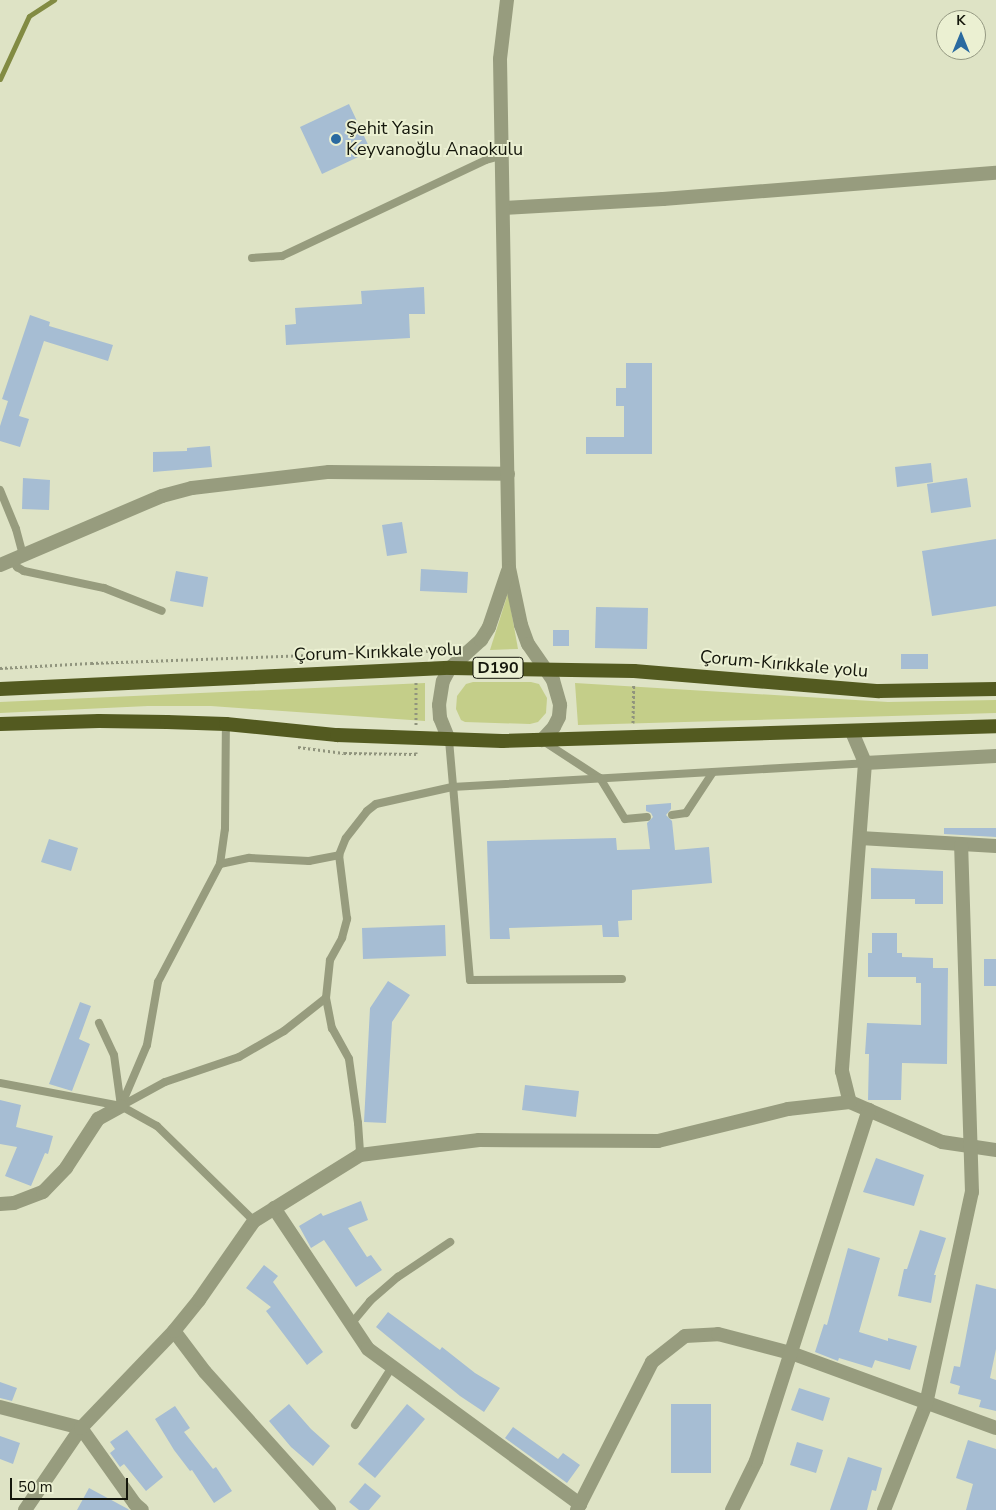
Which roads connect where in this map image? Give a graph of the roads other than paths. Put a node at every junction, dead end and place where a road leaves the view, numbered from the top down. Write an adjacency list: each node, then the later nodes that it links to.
1 (507, 0): 2 (street)
2 (500, 156): 4 (street); 5 (lane)
3 (996, 173): 4 (street)
4 (503, 208): 6 (street)
5 (252, 258)
6 (508, 474): 8 (street); 9 (street)
7 (0, 490): 8 (lane)
8 (12, 560): 10 (lane)
9 (510, 568): 11 (street); 12 (street)
10 (162, 611)
11 (450, 668): 12 (highway, Çorum-Kırıkkale yolu / D190); 13 (highway, Çorum-Kırıkkale yolu / D190); 19 (street)
12 (546, 668): 14 (highway, Çorum-Kırıkkale yolu / D190); 20 (street)
13 (0, 689)
14 (996, 689)
15 (0, 724): 16 (highway)
16 (226, 724): 19 (highway); 32 (lane)
17 (996, 726): 18 (highway)
18 (852, 732): 20 (highway); 22 (street)
19 (449, 740): 20 (highway); 25 (lane)
20 (542, 740): 24 (lane)
21 (996, 756): 22 (street)
22 (865, 763): 23 (lane); 28 (street)
23 (713, 772): 24 (lane); 26 (lane)
24 (600, 778): 25 (lane); 27 (lane)
25 (452, 787): 31 (lane); 33 (lane)
26 (672, 815)
27 (647, 817)
28 (860, 838): 29 (street); 37 (street)
29 (961, 845): 30 (street); 40 (street)
30 (996, 846)
31 (339, 855): 32 (lane); 34 (lane)
32 (220, 864): 38 (lane)
33 (622, 978)
34 (326, 998): 38 (lane); 42 (lane)
35 (99, 1023): 38 (lane)
36 (0, 1083): 38 (lane)
37 (850, 1102): 39 (street); 42 (street)
38 (121, 1106): 43 (street); 45 (lane)
39 (869, 1110): 40 (street); 49 (street)
40 (972, 1146): 41 (street); 51 (street)
41 (996, 1150)
42 (360, 1155): 44 (street)
43 (0, 1204)
44 (274, 1208): 45 (street); 47 (street)
45 (254, 1221): 48 (street)
46 (450, 1242): 47 (lane)
47 (351, 1324): 50 (street)
48 (174, 1331): 54 (street); 59 (street)
49 (791, 1353): 51 (street); 56 (street); 60 (street)
50 (392, 1367): 53 (lane); 56 (street)
51 (926, 1404): 55 (street); 61 (street)
52 (0, 1407): 54 (street)
53 (355, 1424)
54 (81, 1428): 57 (street); 58 (street)
55 (996, 1428)
56 (578, 1507)
57 (137, 1508)
58 (24, 1510)
59 (329, 1510)
60 (732, 1510)
61 (884, 1510)

